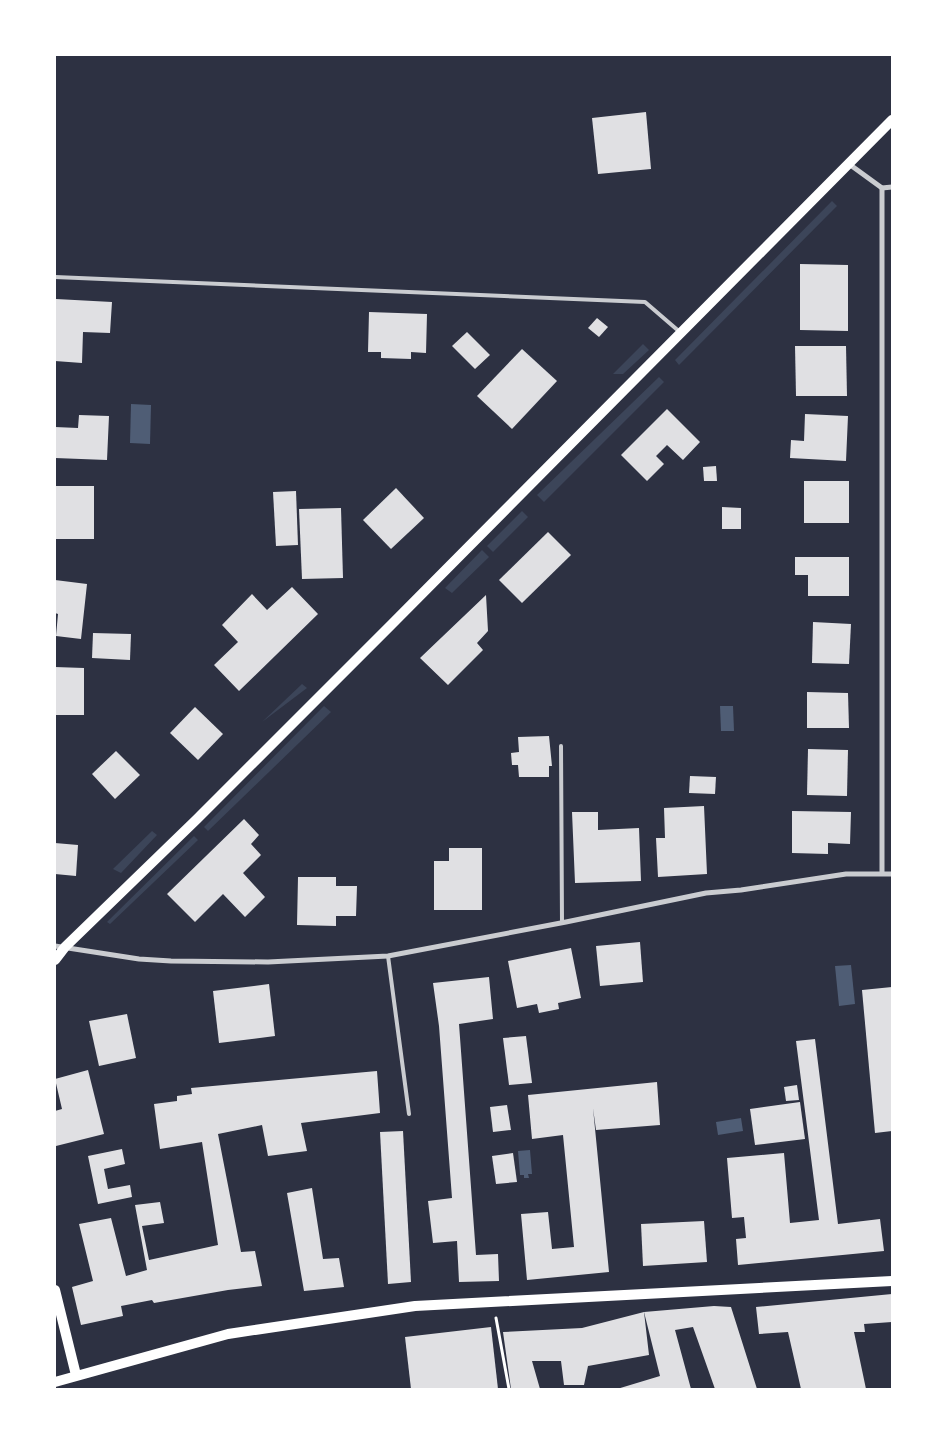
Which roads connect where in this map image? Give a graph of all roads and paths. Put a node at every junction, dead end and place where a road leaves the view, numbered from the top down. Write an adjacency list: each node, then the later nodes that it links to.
1 (892, 120): 2 (main road)
2 (849, 164): 4 (street); 6 (main road)
3 (892, 187): 4 (street)
4 (882, 188): 8 (street)
5 (55, 277): 6 (lane)
6 (681, 333): 11 (main road)
7 (561, 746): 10 (lane)
8 (882, 873): 9 (street); 10 (street)
9 (892, 874)
10 (562, 923): 12 (street)
11 (60, 947): 12 (street); 13 (main road)
12 (388, 956): 14 (lane)
13 (55, 960)
14 (409, 1114)
15 (892, 1281): 17 (main road)
16 (55, 1290): 18 (main road)
17 (493, 1302): 18 (main road); 20 (path)
18 (76, 1375): 19 (main road)
19 (55, 1382)
20 (509, 1389)

